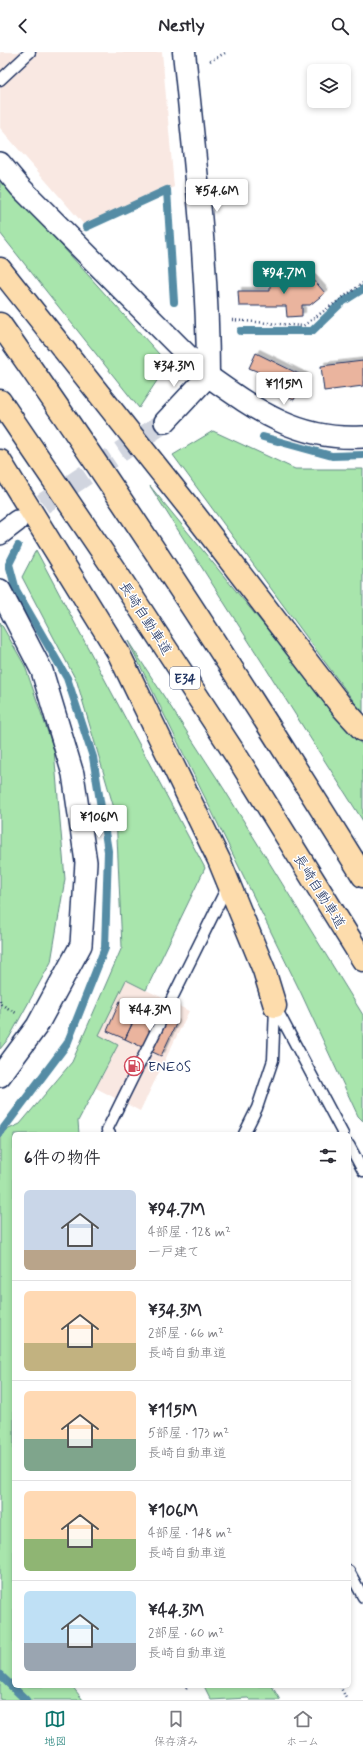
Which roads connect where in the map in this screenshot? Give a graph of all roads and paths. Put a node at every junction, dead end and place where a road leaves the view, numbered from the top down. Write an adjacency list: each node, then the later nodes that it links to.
1 (30, 52): 3 (lane)
2 (184, 52): 7 (street)
3 (0, 80)
4 (0, 163): 9 (street)
5 (0, 269): 17 (highway)
6 (363, 283): 7 (path)
7 (208, 317): 9 (street)
8 (0, 324): 18 (highway)
9 (208, 376): 11 (street); 12 (street)
10 (0, 401): 20 (highway, 長崎自動車道 / E34)
11 (165, 422)
12 (363, 437)
13 (0, 461): 19 (highway)
14 (18, 521): 15 (street)
15 (0, 534)
16 (0, 590): 22 (street)
17 (363, 730)
18 (363, 876)
19 (229, 883): 21 (highway); 23 (lane)
20 (363, 960)
21 (275, 1006): 24 (lane); 25 (lane)
22 (0, 1076)
23 (108, 1132)
24 (245, 1132)
25 (342, 1132)
26 (351, 1149): 27 (lane)
27 (363, 1171)
28 (351, 1575): 29 (lane)
29 (363, 1597)
30 (341, 1688): 31 (path)
31 (347, 1700)

